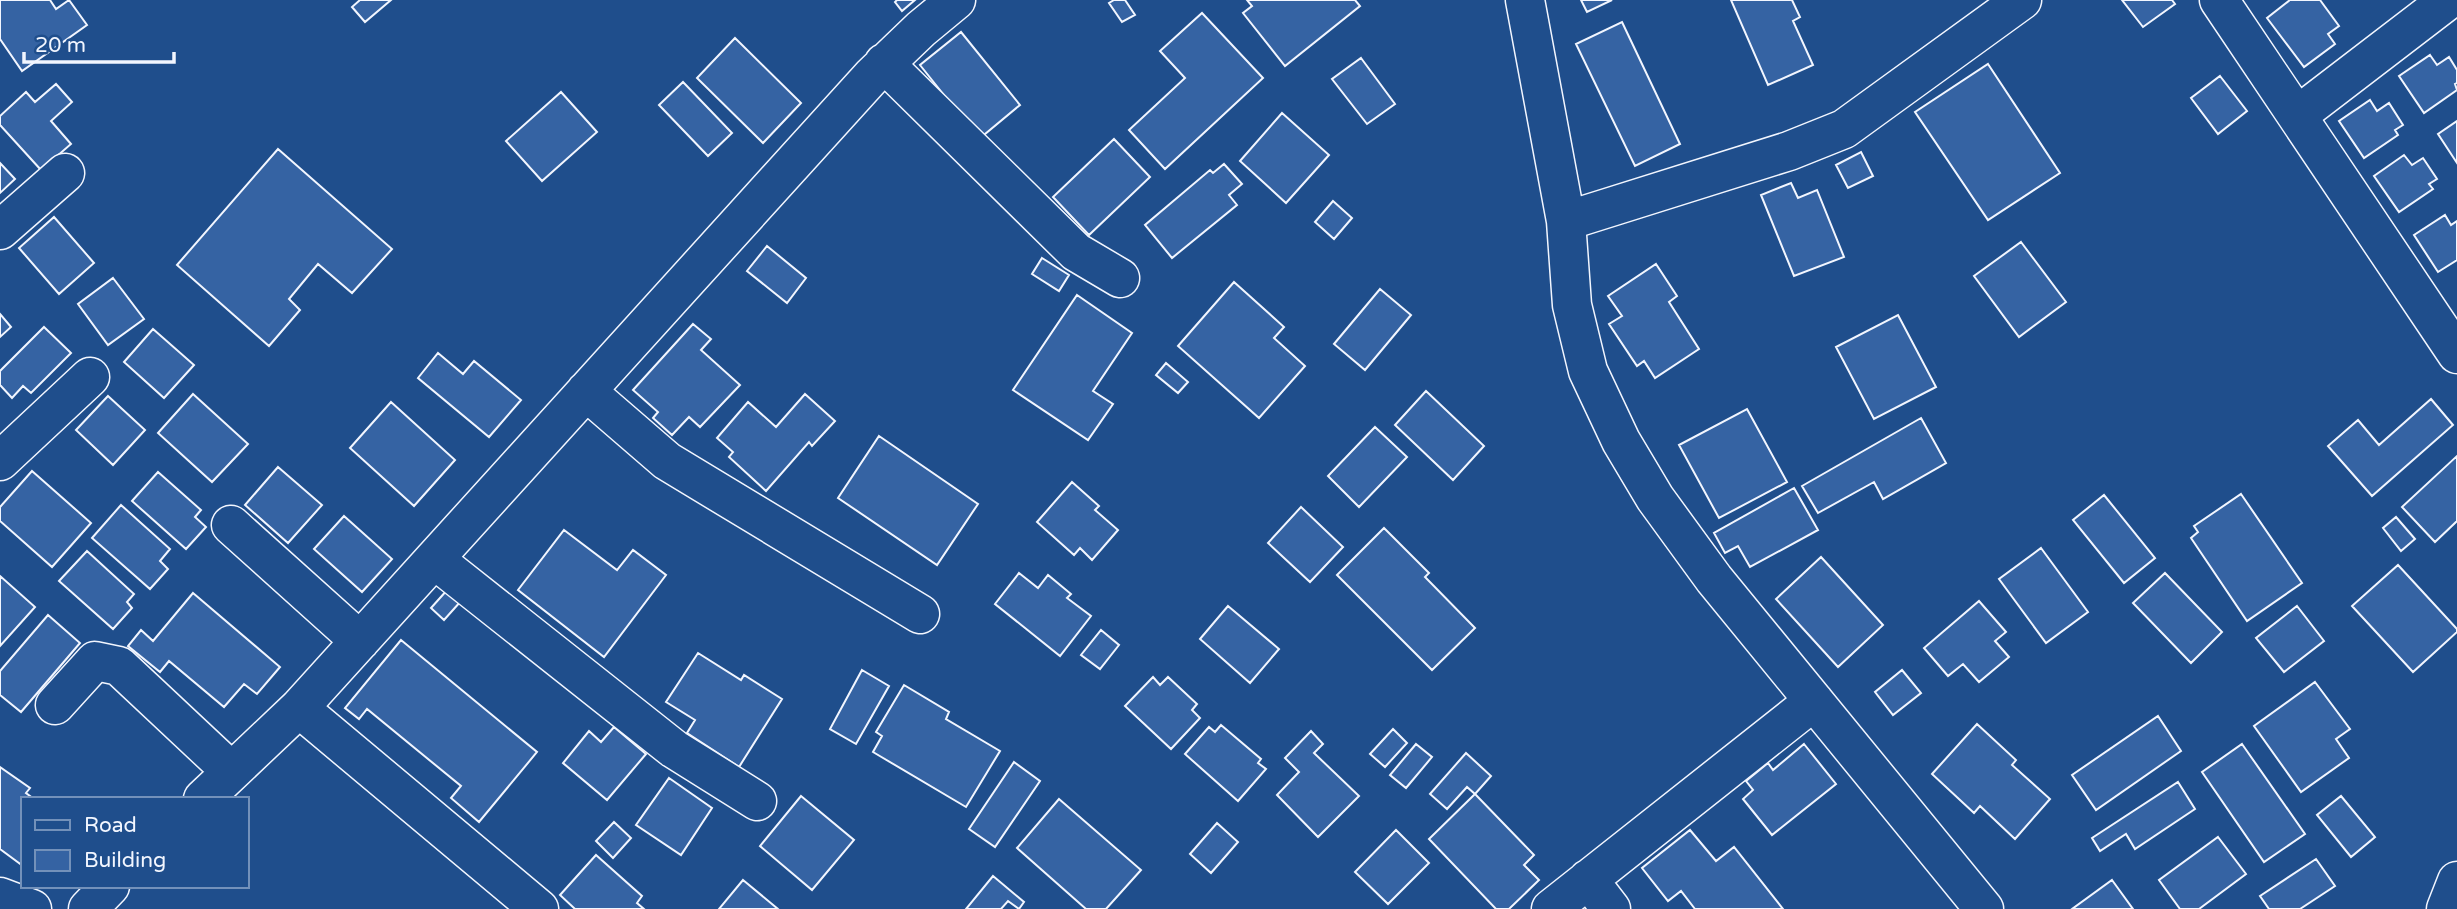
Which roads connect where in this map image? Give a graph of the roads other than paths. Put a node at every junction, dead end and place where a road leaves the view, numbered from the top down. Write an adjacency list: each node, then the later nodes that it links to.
1 (956, 0): 6 (street)
2 (1525, 0): 9 (street)
3 (2022, 0): 9 (street)
4 (2219, 0): 7 (street)
5 (2448, 0): 7 (street)
6 (884, 63): 11 (street); 14 (street)
7 (2298, 115): 12 (street)
8 (65, 173): 10 (street)
9 (1566, 221): 20 (street)
10 (0, 230)
11 (1120, 278)
12 (2457, 354)
13 (90, 377): 15 (street)
14 (586, 391): 17 (street); 18 (street)
15 (0, 461)
16 (231, 525): 19 (street)
17 (434, 559): 19 (street); 25 (street)
18 (920, 614)
19 (360, 641): 22 (street)
20 (1814, 701): 26 (street); 35 (street)
21 (55, 705): 23 (street)
22 (299, 708): 23 (street); 32 (street)
23 (231, 771): 24 (street)
24 (204, 797)
25 (757, 801)
26 (1588, 879): 33 (street); 34 (street)
27 (2457, 881): 36 (street)
28 (108, 888): 31 (street)
29 (0, 897): 30 (street)
30 (32, 909)
31 (88, 909)
32 (539, 909)
33 (1551, 909)
34 (1611, 909)
35 (1984, 909)
36 (2446, 909)

